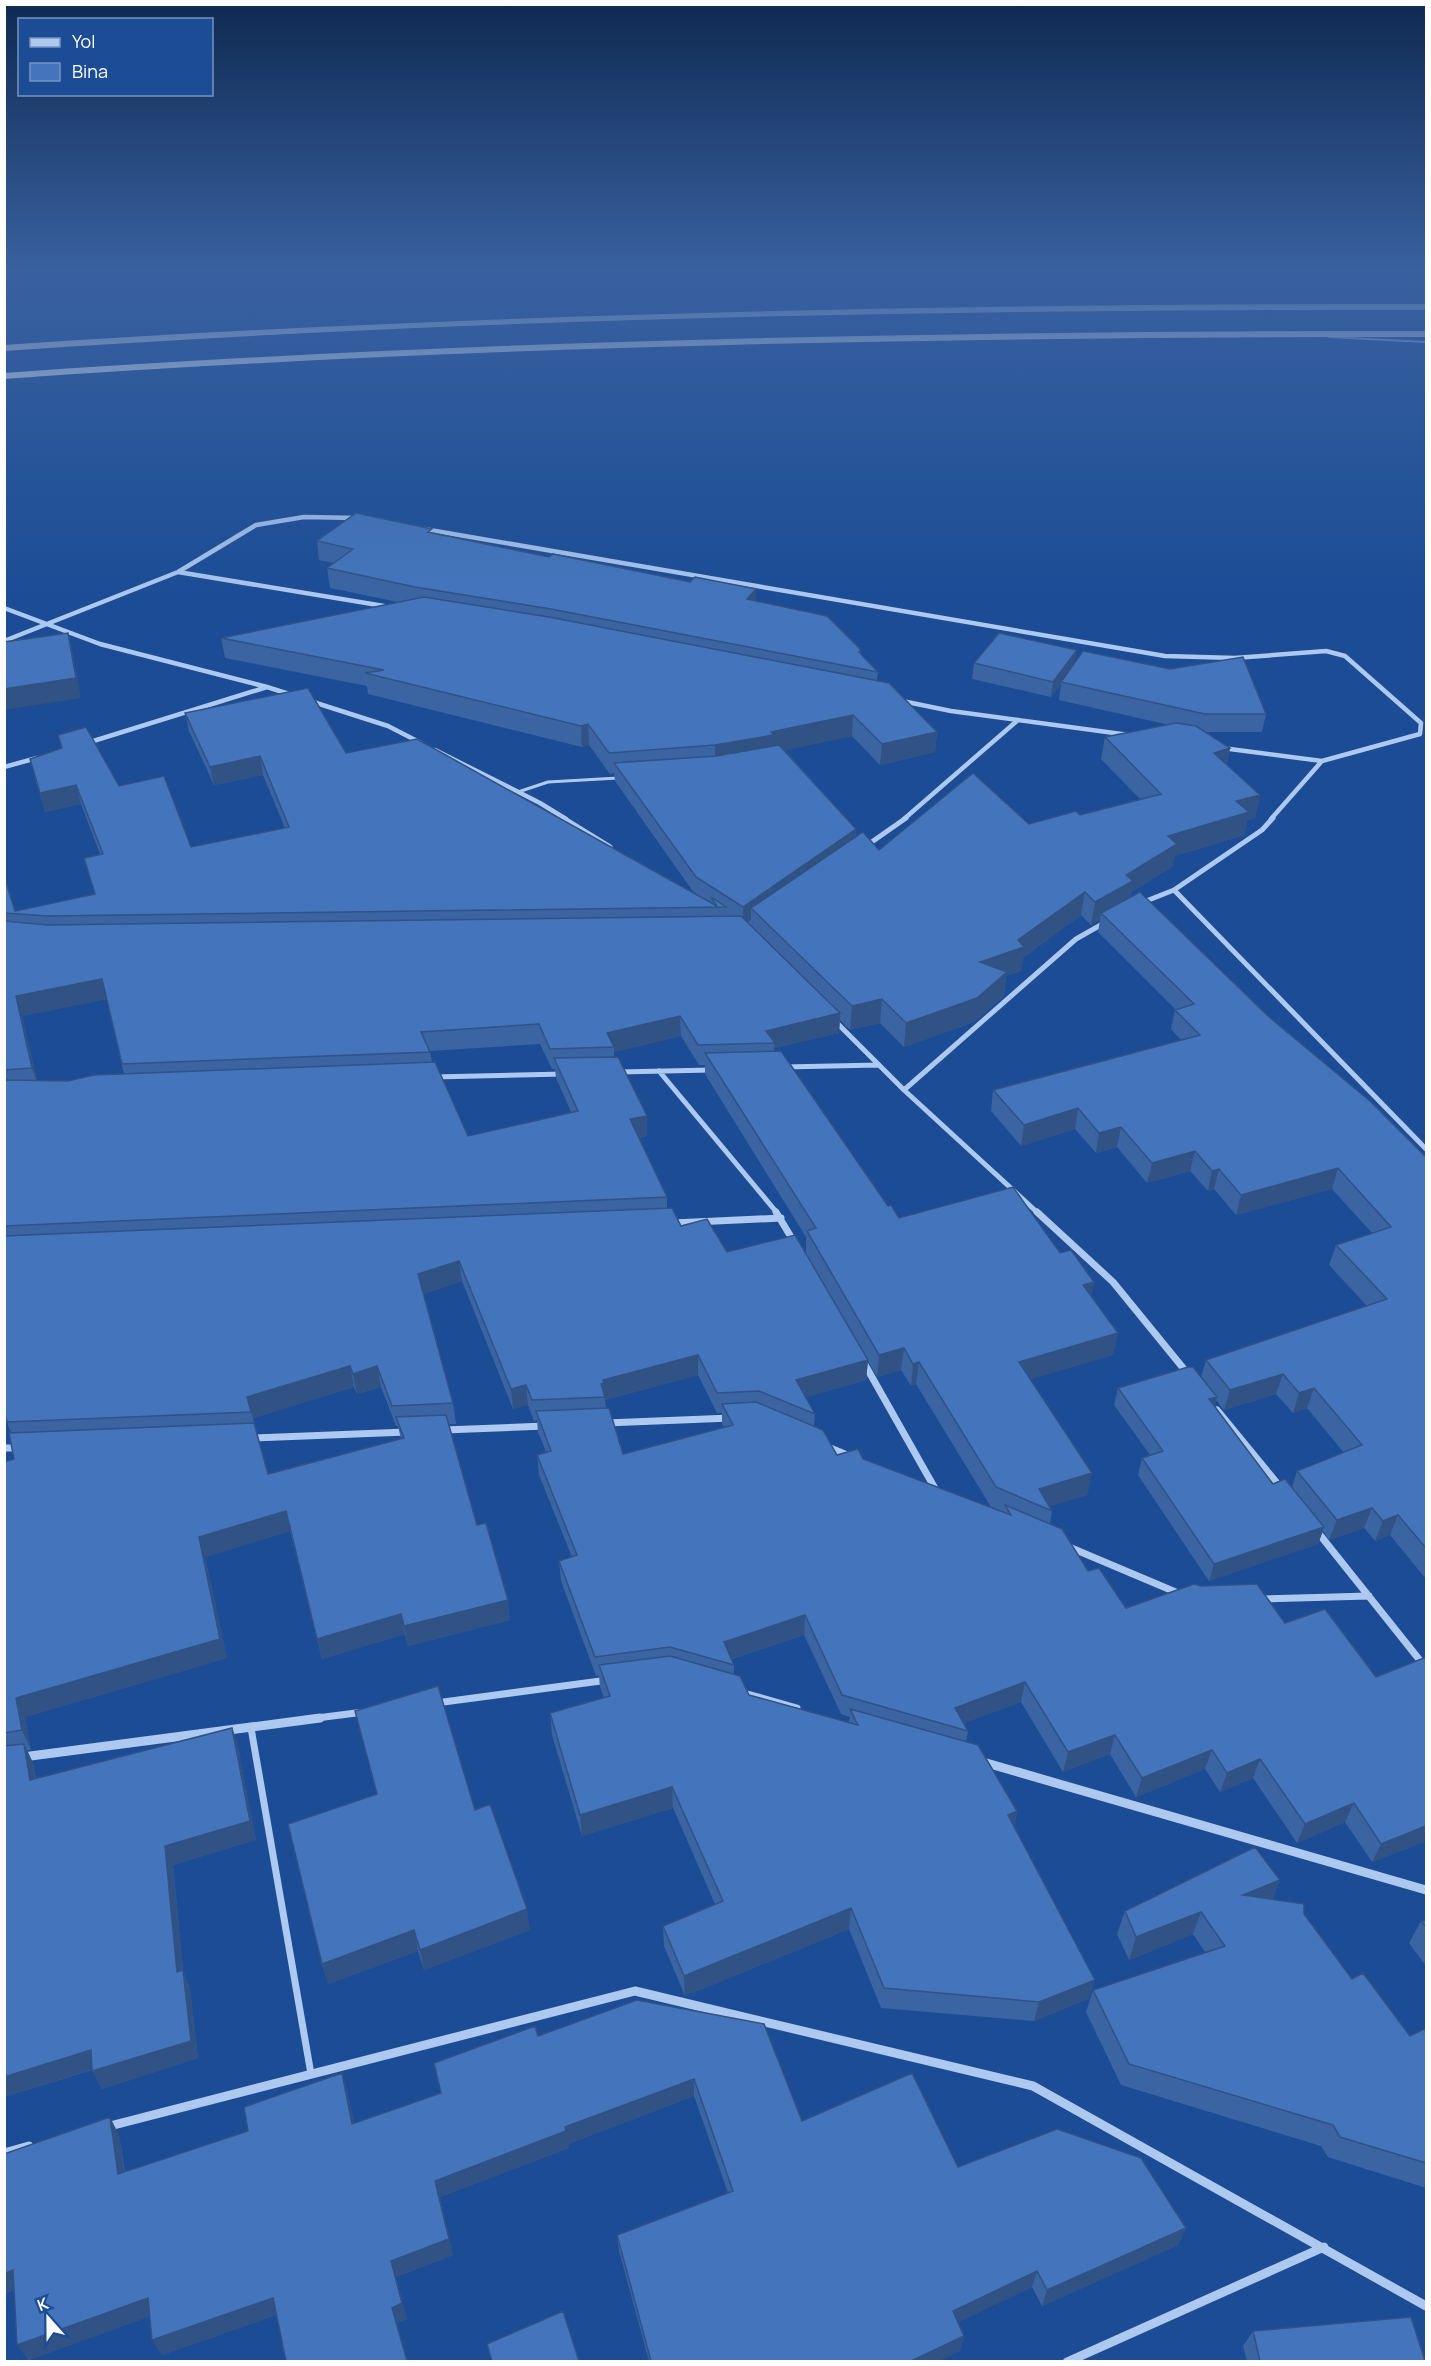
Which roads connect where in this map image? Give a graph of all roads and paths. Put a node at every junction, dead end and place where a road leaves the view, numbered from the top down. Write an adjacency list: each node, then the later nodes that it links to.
1 (365, 519): 3 (street)
2 (422, 529): 15 (street)
3 (177, 572): 5 (street); 6 (street)
4 (4, 608): 6 (street)
5 (399, 608)
6 (42, 625): 7 (street); 8 (street)
7 (4, 641)
8 (267, 687): 12 (street); 18 (street)
9 (892, 699): 10 (street)
10 (1018, 720): 11 (street); 19 (street)
11 (1135, 736)
12 (85, 744)
13 (1216, 747): 15 (street)
14 (50, 754): 16 (street)
15 (1322, 761): 21 (street)
16 (4, 767)
17 (625, 778): 18 (lane)
18 (518, 792): 20 (street)
19 (858, 851)
20 (617, 852)
21 (1174, 890): 22 (street); 33 (street)
22 (1131, 909)
23 (1113, 919): 32 (street)
24 (828, 1015): 25 (street)
25 (879, 1065): 26 (street); 32 (street)
26 (775, 1068)
27 (717, 1069): 28 (street)
28 (659, 1071): 29 (street); 34 (street)
29 (611, 1072)
30 (576, 1073): 31 (street)
31 (420, 1077)
32 (904, 1090): 38 (street)
33 (1426, 1149)
34 (781, 1218): 35 (street); 36 (street)
35 (662, 1224)
36 (798, 1249)
37 (862, 1360): 51 (street)
38 (1196, 1384)
39 (1211, 1402): 52 (street)
40 (745, 1418): 41 (street)
41 (602, 1424)
42 (554, 1425): 43 (street)
43 (435, 1430)
44 (411, 1431): 45 (street)
45 (243, 1438)
46 (821, 1444): 49 (street)
47 (28, 1447): 48 (street)
48 (4, 1448)
49 (863, 1461)
50 (927, 1488): 51 (street)
51 (938, 1492): 53 (street)
52 (1286, 1495)
53 (948, 1497)
54 (1309, 1522): 57 (street)
55 (1056, 1542): 56 (street)
56 (1184, 1596)
57 (1369, 1596): 58 (street); 59 (street)
58 (1253, 1599)
59 (1426, 1668)
60 (612, 1679): 62 (street)
61 (728, 1688): 64 (street)
62 (426, 1704)
63 (379, 1710): 65 (street)
64 (808, 1712)
65 (251, 1727): 66 (street); 69 (lane)
66 (16, 1758)
67 (969, 1758): 68 (street)
68 (1426, 1890)
69 (311, 2074): 70 (street); 73 (street)
70 (95, 2129)
71 (39, 2144): 72 (street)
72 (4, 2152)
73 (1324, 2247): 74 (street); 75 (street)
74 (1426, 2306)
75 (1067, 2361)

